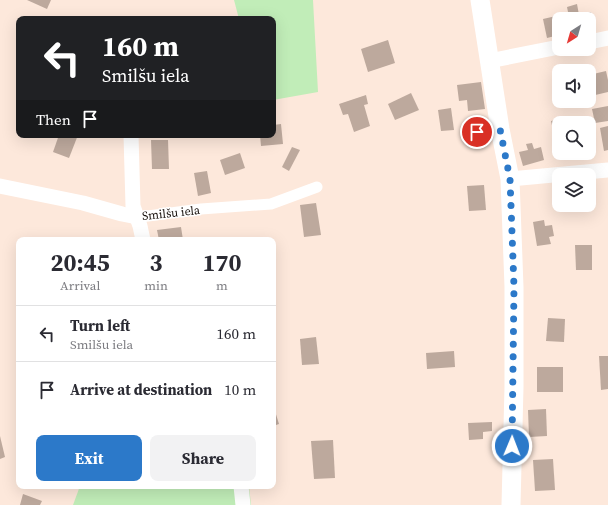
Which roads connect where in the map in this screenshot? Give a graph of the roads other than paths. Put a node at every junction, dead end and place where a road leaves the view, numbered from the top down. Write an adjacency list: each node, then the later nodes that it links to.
1 (480, 0): 5 (street)
2 (608, 38): 3 (street)
3 (596, 41)
4 (552, 48): 5 (street)
5 (489, 61): 6 (street)
6 (500, 129): 7 (street); 10 (street)
7 (477, 132)
8 (131, 138): 13 (street)
9 (608, 170): 10 (street)
10 (510, 179): 17 (street)
11 (0, 186): 13 (street, Smilšu iela)
12 (317, 187): 13 (street, Smilšu iela)
13 (137, 217): 14 (street)
14 (142, 237)
15 (241, 489): 16 (street)
16 (243, 505)
17 (511, 505)

